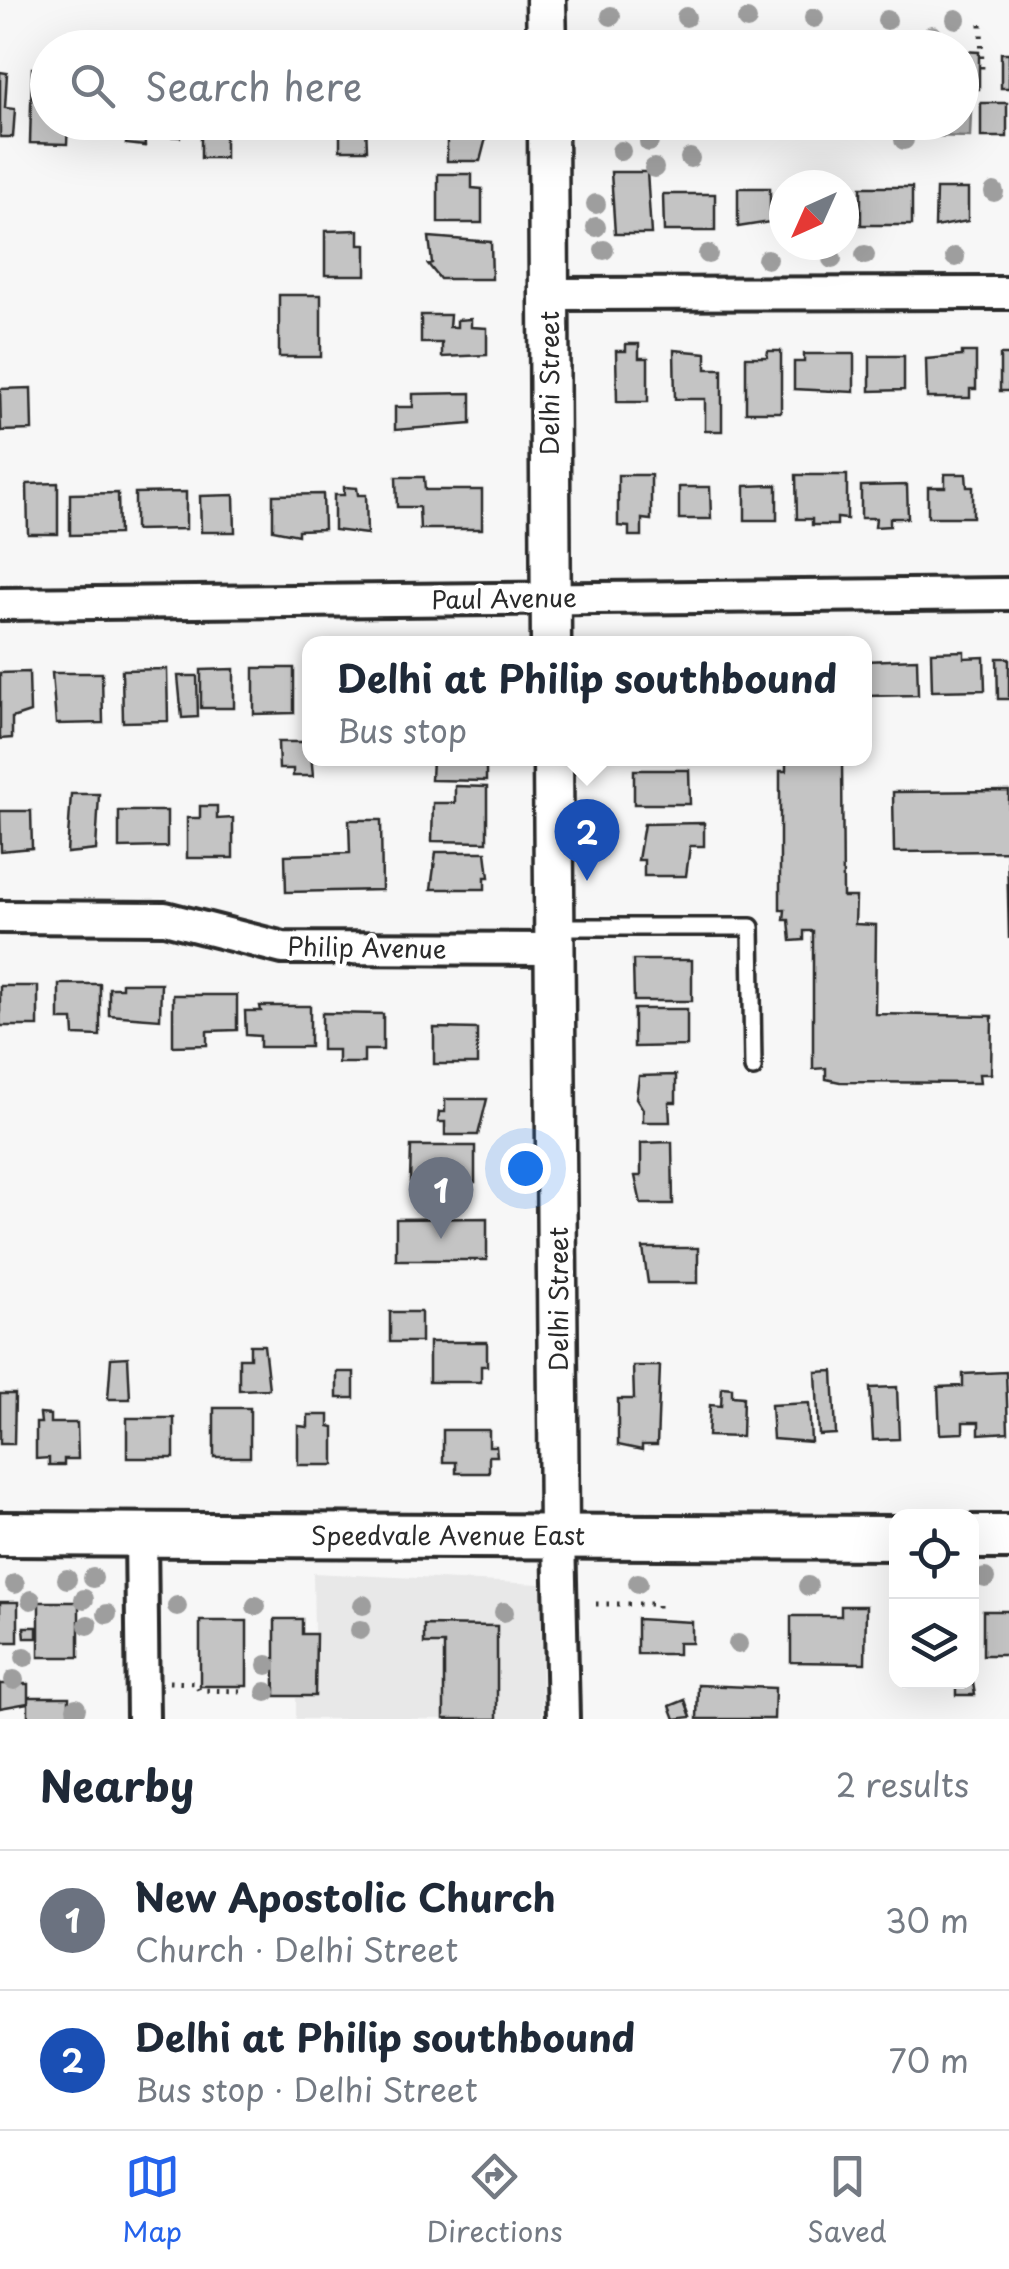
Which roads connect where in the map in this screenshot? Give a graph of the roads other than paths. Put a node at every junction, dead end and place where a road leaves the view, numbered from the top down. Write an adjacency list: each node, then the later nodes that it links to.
1 (546, 0): 2 (street)
2 (547, 30)
3 (548, 140): 5 (street, Delhi Street)
4 (1009, 292): 5 (street)
5 (549, 294): 7 (street, Delhi Street)
6 (1009, 594): 7 (street, Paul Avenue)
7 (550, 598): 8 (street, Paul Avenue); 9 (street, Delhi Street)
8 (0, 604)
9 (551, 636)
10 (554, 766): 12 (street, Delhi Street)
11 (0, 917): 12 (street, Philip Avenue)
12 (557, 938): 13 (lane); 16 (street, Delhi Street)
13 (753, 1068)
14 (141, 1532): 15 (main road, Speedvale Avenue East); 16 (main road, Speedvale Avenue East); 20 (street)
15 (0, 1534)
16 (559, 1535): 18 (main road, Speedvale Avenue East); 21 (street, Delhi Street)
17 (1009, 1537): 19 (main road)
18 (889, 1538)
19 (979, 1538)
20 (143, 1719)
21 (563, 1719)

